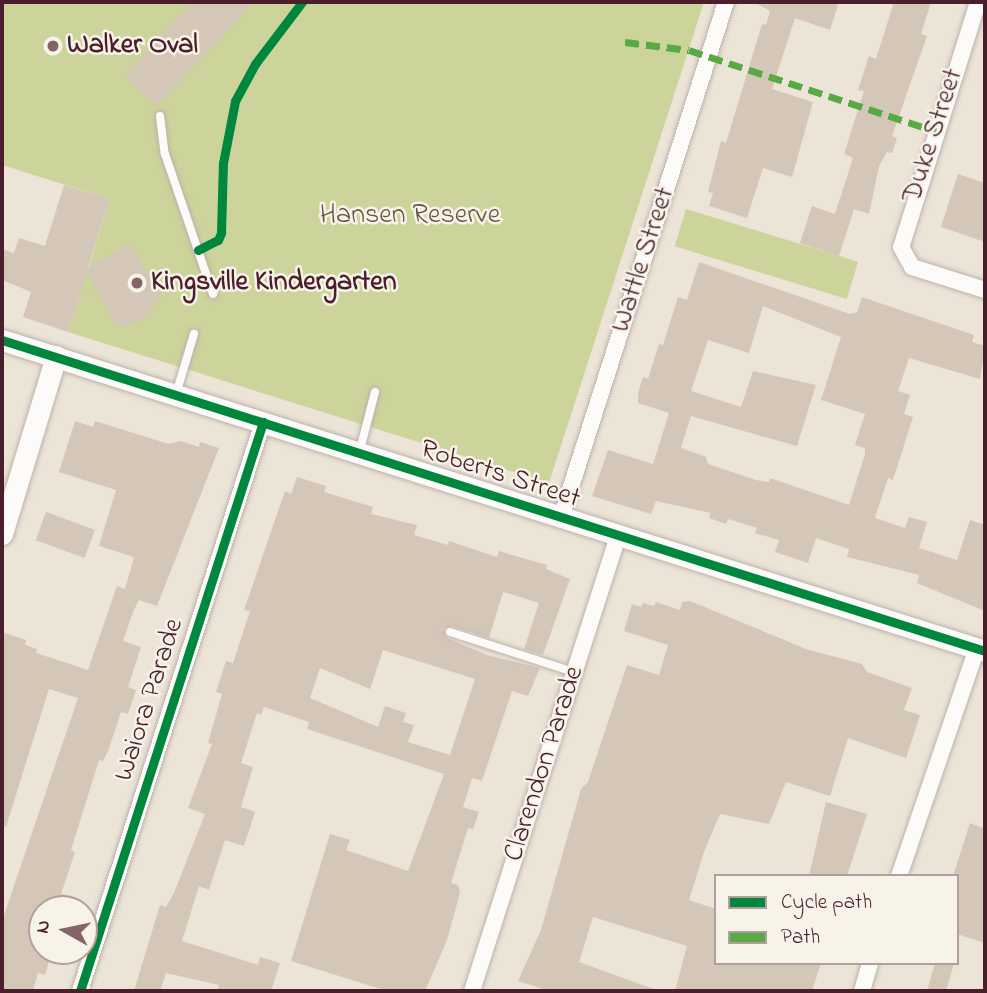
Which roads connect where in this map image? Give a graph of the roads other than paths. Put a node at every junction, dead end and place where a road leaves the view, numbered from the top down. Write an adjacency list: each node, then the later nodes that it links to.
1 (726, 2): 13 (street, Wattle Street)
2 (978, 2): 4 (street, Duke Street)
3 (160, 116): 5 (lane)
4 (985, 290)
5 (212, 294)
6 (194, 334): 10 (lane)
7 (2, 340): 8 (street, Roberts Street)
8 (56, 356): 10 (street, Roberts Street); 14 (street)
9 (375, 392): 12 (lane)
10 (176, 394): 11 (street, Roberts Street)
11 (263, 422): 12 (street, Roberts Street); 21 (street, Waiora Parade)
12 (359, 453): 13 (street, Roberts Street)
13 (561, 518): 15 (street, Roberts Street)
14 (2, 534)
15 (618, 536): 17 (street, Roberts Street); 18 (street, Clarendon Parade)
16 (450, 632): 18 (lane)
17 (981, 649): 19 (street)
18 (574, 672): 22 (street, Clarendon Parade)
19 (900, 874)
20 (869, 965): 23 (street)
21 (80, 991)
22 (472, 991)
23 (862, 991)

